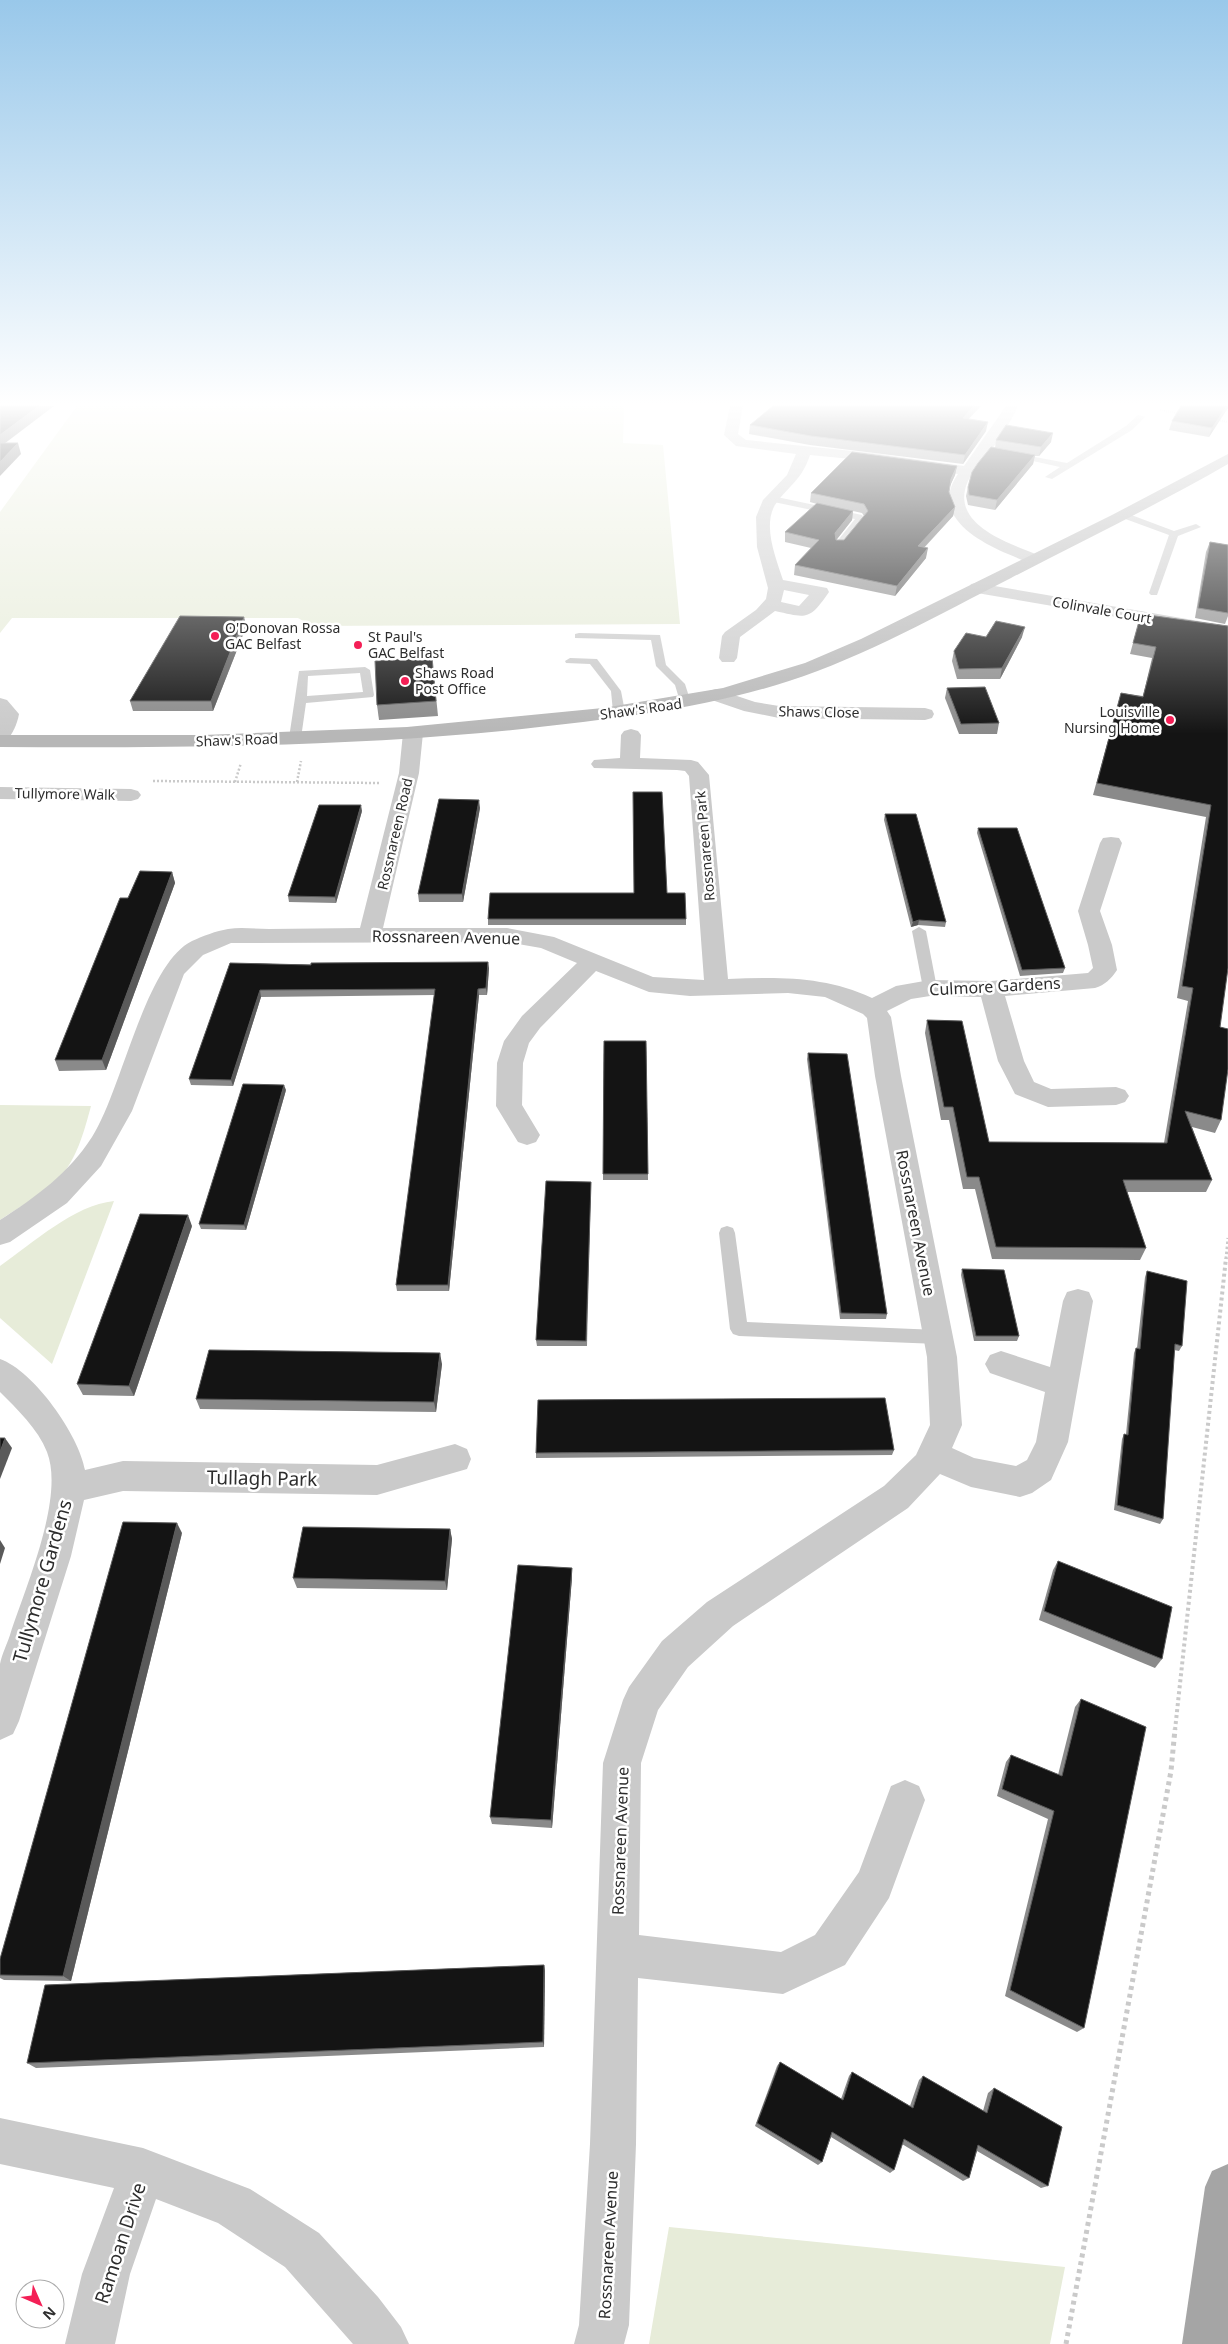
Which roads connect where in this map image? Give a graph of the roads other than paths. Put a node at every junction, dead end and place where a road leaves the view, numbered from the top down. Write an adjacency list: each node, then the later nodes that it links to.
1 (765, 515): 10 (street)
2 (851, 515): 8 (lane)
3 (960, 515): 9 (street)
4 (1123, 515): 9 (street, Shaw's Road)
5 (1124, 515): 7 (lane)
6 (1196, 528): 7 (lane)
7 (1174, 534): 12 (lane)
8 (838, 546)
9 (1035, 559): 11 (street, Shaw's Road)
10 (776, 584): 13 (street); 13 (street)
11 (977, 588): 14 (street, Colinvale Court); 18 (street, Shaw's Road)
12 (1154, 594)
13 (771, 605): 16 (street)
14 (1228, 631)
15 (579, 636): 20 (lane)
16 (728, 658)
17 (570, 661): 22 (lane)
18 (716, 695): 20 (street, Shaw's Road); 23 (street, Shaws Close)
19 (301, 700): 19 (lane); 27 (lane)
20 (685, 703): 22 (street, Shaw's Road)
21 (0, 704): 26 (street)
22 (619, 712): 24 (street, Shaw's Road)
23 (925, 714)
24 (413, 733): 27 (street, Shaw's Road); 35 (street, Rossnareen Road)
25 (631, 735): 29 (street)
26 (0, 737)
27 (294, 738): 28 (street, Shaw's Road)
28 (0, 741)
29 (630, 763): 30 (street, Rossnareen Park); 37 (street, Rossnareen Park)
30 (601, 764)
31 (0, 793): 32 (street, Tullymore Walk)
32 (131, 795)
33 (1111, 843): 39 (street, Culmore Gardens)
34 (919, 931): 38 (lane)
35 (370, 935): 36 (street, Rossnareen Avenue); 44 (street, Rossnareen Avenue)
36 (592, 962): 37 (street, Rossnareen Avenue); 42 (street)
37 (717, 987): 40 (street, Rossnareen Avenue)
38 (930, 988): 39 (street, Culmore Gardens); 40 (street, Culmore Gardens)
39 (991, 989): 41 (street)
40 (872, 1008): 46 (street, Rossnareen Avenue)
41 (1116, 1096)
42 (527, 1135)
43 (727, 1233): 46 (lane)
44 (0, 1234)
45 (1078, 1301): 49 (street)
46 (938, 1337): 50 (street, Rossnareen Avenue)
47 (1001, 1364): 49 (street)
48 (0, 1372): 52 (street, Tullymore Gardens)
49 (1063, 1385): 50 (street)
50 (932, 1455): 55 (street, Rossnareen Avenue)
51 (455, 1459): 52 (street, Tullagh Park)
52 (68, 1489): 53 (street, Tullymore Gardens)
53 (0, 1721)
54 (905, 1800): 55 (street)
55 (617, 1954): 61 (street, Rossnareen Avenue)
56 (0, 2141): 57 (street)
57 (143, 2172): 59 (street, Ramoan Drive); 60 (street)
58 (1228, 2187): 62 (main road)
59 (90, 2344)
60 (384, 2344)
61 (599, 2344)
62 (1207, 2344)

